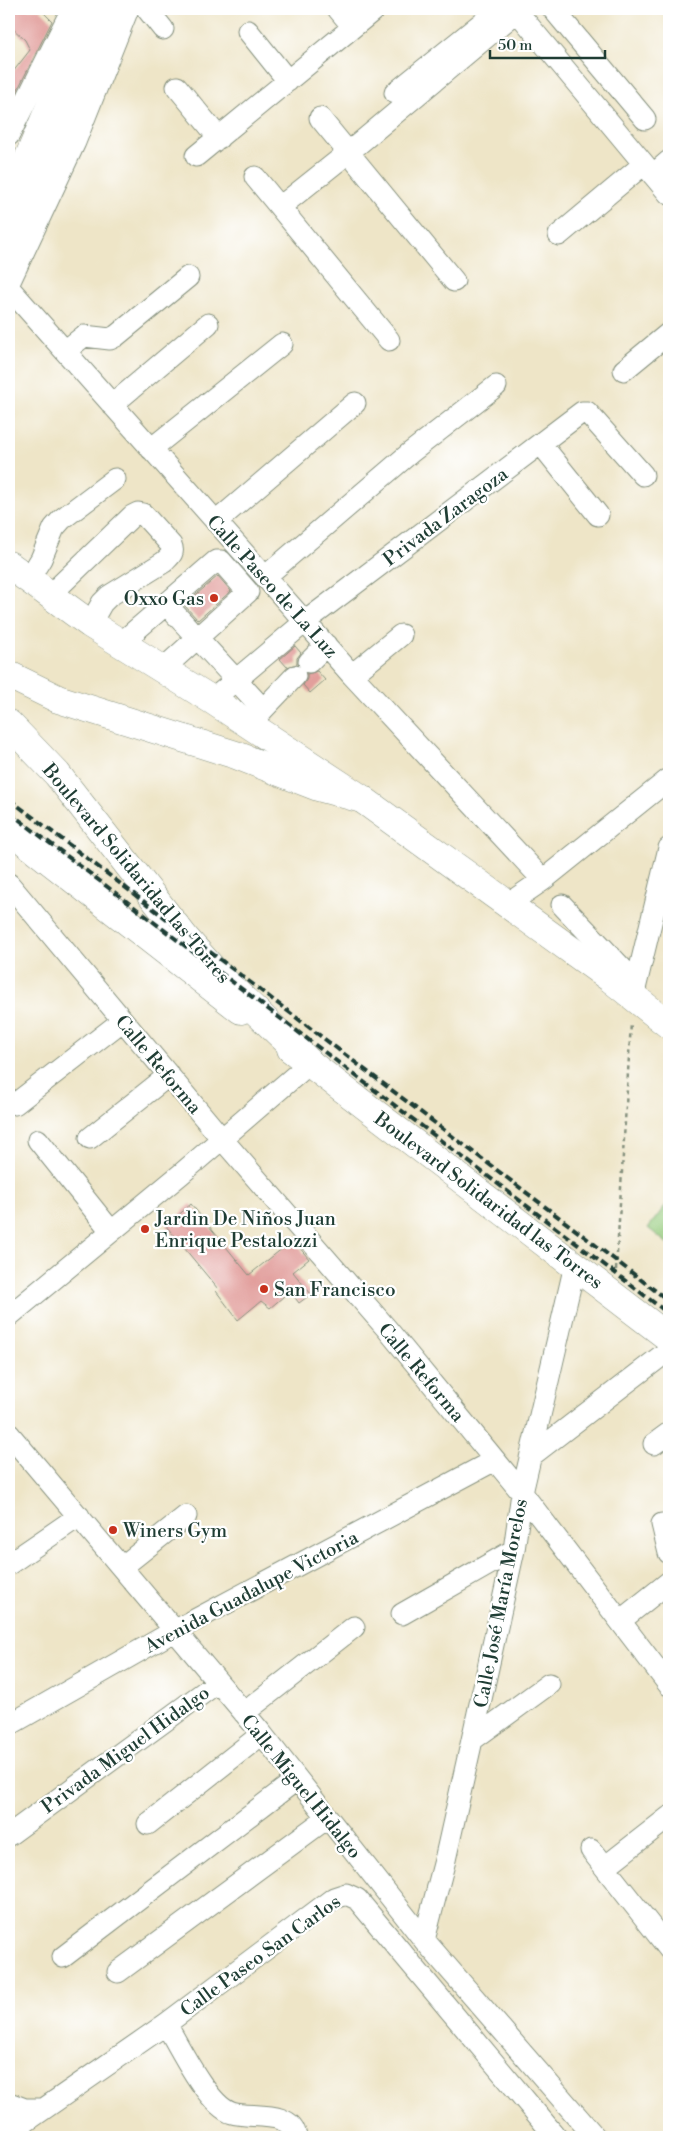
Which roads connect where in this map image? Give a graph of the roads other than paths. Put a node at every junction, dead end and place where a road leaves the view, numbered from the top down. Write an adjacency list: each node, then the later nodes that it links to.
1 (72, 9): 19 (street)
2 (92, 9): 15 (main road)
3 (111, 9): 15 (main road)
4 (128, 9): 33 (street)
5 (147, 9): 11 (street)
6 (338, 9): 10 (street)
7 (375, 9): 10 (street)
8 (513, 9): 16 (street); 21 (street); 24 (street)
9 (553, 9): 18 (street)
10 (353, 27): 13 (street)
11 (163, 29)
12 (248, 31): 13 (street)
13 (288, 81): 20 (street)
14 (178, 87): 20 (street)
15 (69, 90): 27 (main road); 30 (main road)
16 (395, 93)
17 (320, 118): 21 (street)
18 (645, 119)
19 (9, 136)
20 (219, 138): 22 (street)
21 (349, 152): 28 (street); 32 (street)
22 (196, 156)
23 (669, 161): 24 (street)
24 (648, 169): 26 (street); 29 (street)
25 (255, 176): 28 (street)
26 (669, 194)
27 (9, 204)
28 (280, 207): 37 (street)
29 (559, 235)
30 (9, 253)
31 (188, 277): 39 (street)
32 (454, 281)
33 (9, 283)
34 (9, 288): 39 (street, Calle Paseo de La Luz)
35 (208, 324): 43 (street)
36 (669, 333): 40 (street)
37 (389, 340)
38 (282, 344): 45 (street)
39 (64, 351): 43 (street, Calle Paseo de La Luz)
40 (624, 370)
41 (496, 386): 50 (street)
42 (355, 402): 49 (street)
43 (112, 405): 45 (street, Calle Paseo de La Luz)
44 (541, 444): 46 (street, Privada Zaragoza); 48 (street); 53 (street, Privada Zaragoza)
45 (151, 449): 49 (street, Calle Paseo de La Luz)
46 (643, 475)
47 (115, 479): 51 (street)
48 (598, 516)
49 (216, 522): 50 (street, Calle Paseo de La Luz)
50 (266, 576): 53 (street, Calle Paseo de La Luz)
51 (29, 580): 54 (main road); 54 (street)
52 (166, 604): 56 (street); 56 (street); 57 (street)
53 (306, 621): 58 (street, Calle Paseo de La Luz); 62 (street, Privada Zaragoza)
54 (90, 624): 57 (main road)
55 (400, 635): 61 (street)
56 (197, 637): 59 (street); 62 (street)
57 (121, 643): 59 (main road)
58 (326, 645): 61 (street, Calle Paseo de La Luz); 64 (street)
59 (163, 669): 63 (main road)
60 (9, 675): 67 (main road)
61 (352, 675): 70 (street, Calle Paseo de La Luz)
62 (236, 680): 63 (street, Privada Zaragoza); 64 (street)
63 (212, 700): 64 (main road)
64 (256, 717): 67 (main road)
65 (9, 724): 77 (main road, Boulevard Solidaridad las Torres)
66 (669, 779): 70 (street)
67 (362, 799): 72 (main road)
68 (9, 830): 77 (main road, Boulevard Solidaridad las Torres)
69 (669, 848): 74 (street)
70 (543, 880): 72 (street)
71 (10, 888): 76 (street, Calle Reforma)
72 (508, 904): 74 (main road)
73 (562, 905): 74 (street)
74 (635, 990): 75 (main road)
75 (669, 1025)
76 (115, 1026): 78 (street, Calle Reforma); 79 (street)
77 (310, 1063): 81 (street); 84 (main road, Boulevard Solidaridad las Torres)
78 (169, 1075): 80 (street); 81 (street, Calle Reforma)
79 (15, 1104)
80 (90, 1138)
81 (222, 1139): 83 (street); 90 (street, Calle Reforma)
82 (38, 1140): 83 (street)
83 (110, 1231): 85 (street)
84 (575, 1265): 86 (main road, Boulevard Solidaridad las Torres); 89 (street, Calle José María Morelos)
85 (9, 1316)
86 (669, 1338)
87 (669, 1350): 89 (street)
88 (12, 1446): 92 (street, Calle Miguel Hidalgo)
89 (531, 1456): 91 (street, Calle José María Morelos)
90 (495, 1460): 91 (street, Calle Reforma); 103 (street, Avenida Guadalupe Victoria)
91 (522, 1493): 95 (street, Calle José María Morelos); 101 (street, Calle Reforma)
92 (78, 1516): 97 (street); 98 (street, Calle Miguel Hidalgo)
93 (186, 1516): 98 (street)
94 (662, 1524): 96 (street)
95 (514, 1550): 100 (street); 110 (street, Calle José María Morelos)
96 (669, 1553)
97 (9, 1564)
98 (122, 1568): 103 (street, Calle Miguel Hidalgo)
99 (669, 1582): 101 (street)
100 (402, 1614)
101 (620, 1621): 106 (street, Calle Reforma)
102 (354, 1627): 107 (street)
103 (176, 1630): 104 (street, Calle Miguel Hidalgo); 108 (street, Avenida Guadalupe Victoria)
104 (218, 1682): 107 (street, Calle Miguel Hidalgo); 115 (street, Privada Miguel Hidalgo)
105 (549, 1684): 110 (street)
106 (669, 1685)
107 (244, 1713): 109 (street, Calle Miguel Hidalgo)
108 (9, 1725)
109 (262, 1734): 111 (street, Calle Miguel Hidalgo); 114 (street)
110 (472, 1740): 118 (street, Calle José María Morelos)
111 (296, 1780): 113 (street, Calle Miguel Hidalgo); 120 (street)
112 (669, 1817): 117 (street)
113 (328, 1818): 118 (street, Calle Miguel Hidalgo); 121 (street)
114 (148, 1824)
115 (9, 1835)
116 (591, 1850): 117 (street)
117 (605, 1866): 119 (street)
118 (424, 1940): 128 (street, Calle Miguel Hidalgo)
119 (668, 1944)
120 (64, 1957)
121 (118, 1972)
122 (166, 2024): 124 (street, Calle Paseo San Carlos); 126 (street); 127 (street, Calle Paseo San Carlos)
123 (9, 2102): 124 (street)
124 (44, 2109): 125 (street, Calle Paseo San Carlos)
125 (9, 2133)
126 (296, 2137)
127 (556, 2137)
128 (595, 2137)

